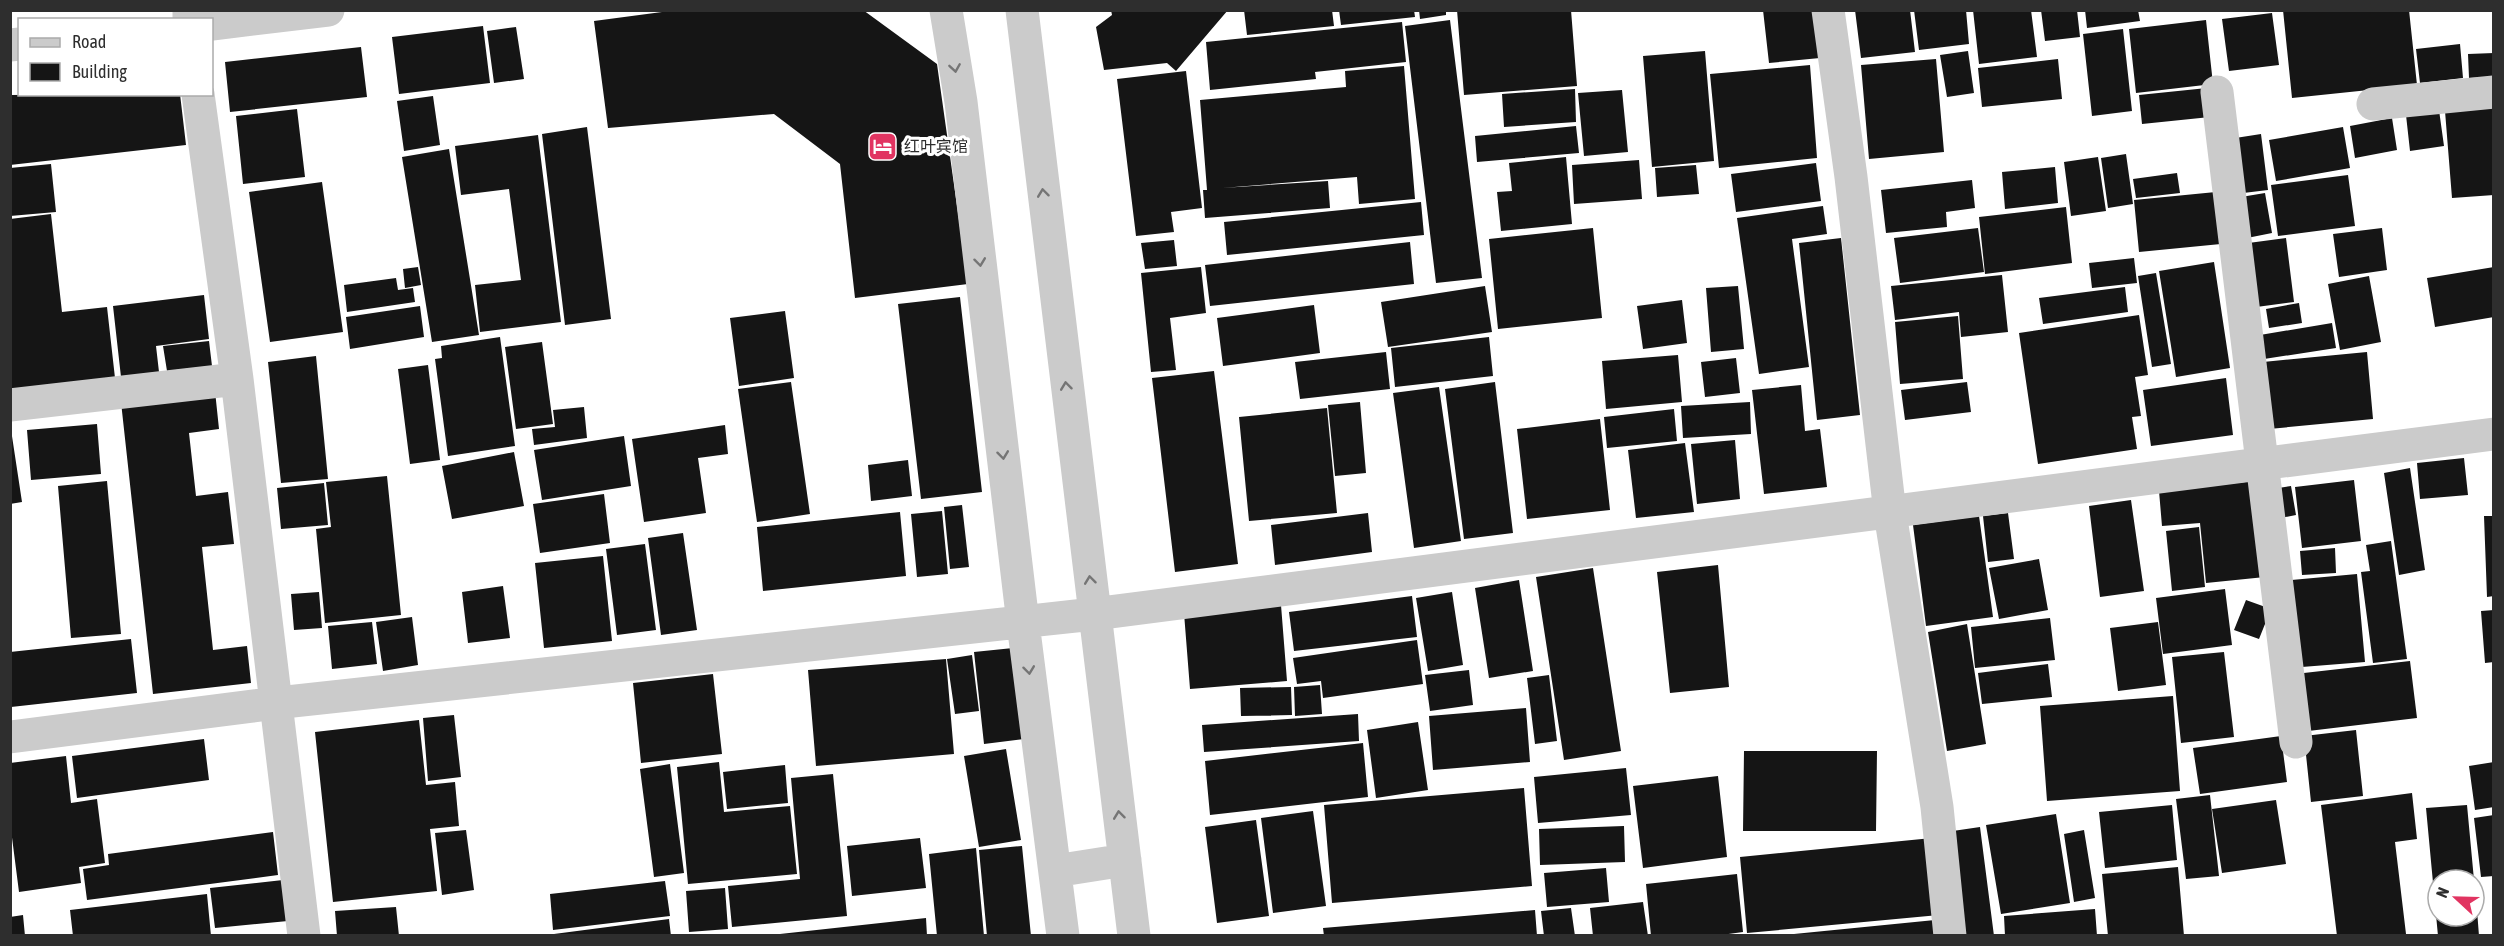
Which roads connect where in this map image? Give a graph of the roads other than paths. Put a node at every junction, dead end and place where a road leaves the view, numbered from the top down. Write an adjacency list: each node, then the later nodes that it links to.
1 (328, 10): 5 (street)
2 (946, 10): 16 (street, one-way to 16)
3 (1022, 10): 15 (street, one-way to 3)
4 (1828, 10): 14 (street)
5 (213, 24)
6 (2217, 92): 13 (street)
7 (2493, 92): 9 (street)
8 (198, 96): 10 (street)
9 (2373, 104)
10 (237, 379): 11 (street); 17 (street)
11 (10, 405)
12 (2493, 434): 13 (street)
13 (2262, 464): 14 (street); 19 (street)
14 (1890, 513): 15 (street); 25 (street)
15 (1094, 615): 16 (street); 20 (street, one-way to 15)
16 (1023, 623): 17 (street); 21 (street, one-way to 21)
17 (276, 703): 18 (street); 22 (street)
18 (10, 737)
19 (2296, 742)
20 (1125, 860): 21 (street); 24 (street)
21 (1055, 871): 23 (street)
22 (304, 936)
23 (1063, 936)
24 (1134, 936)
25 (1950, 936)

